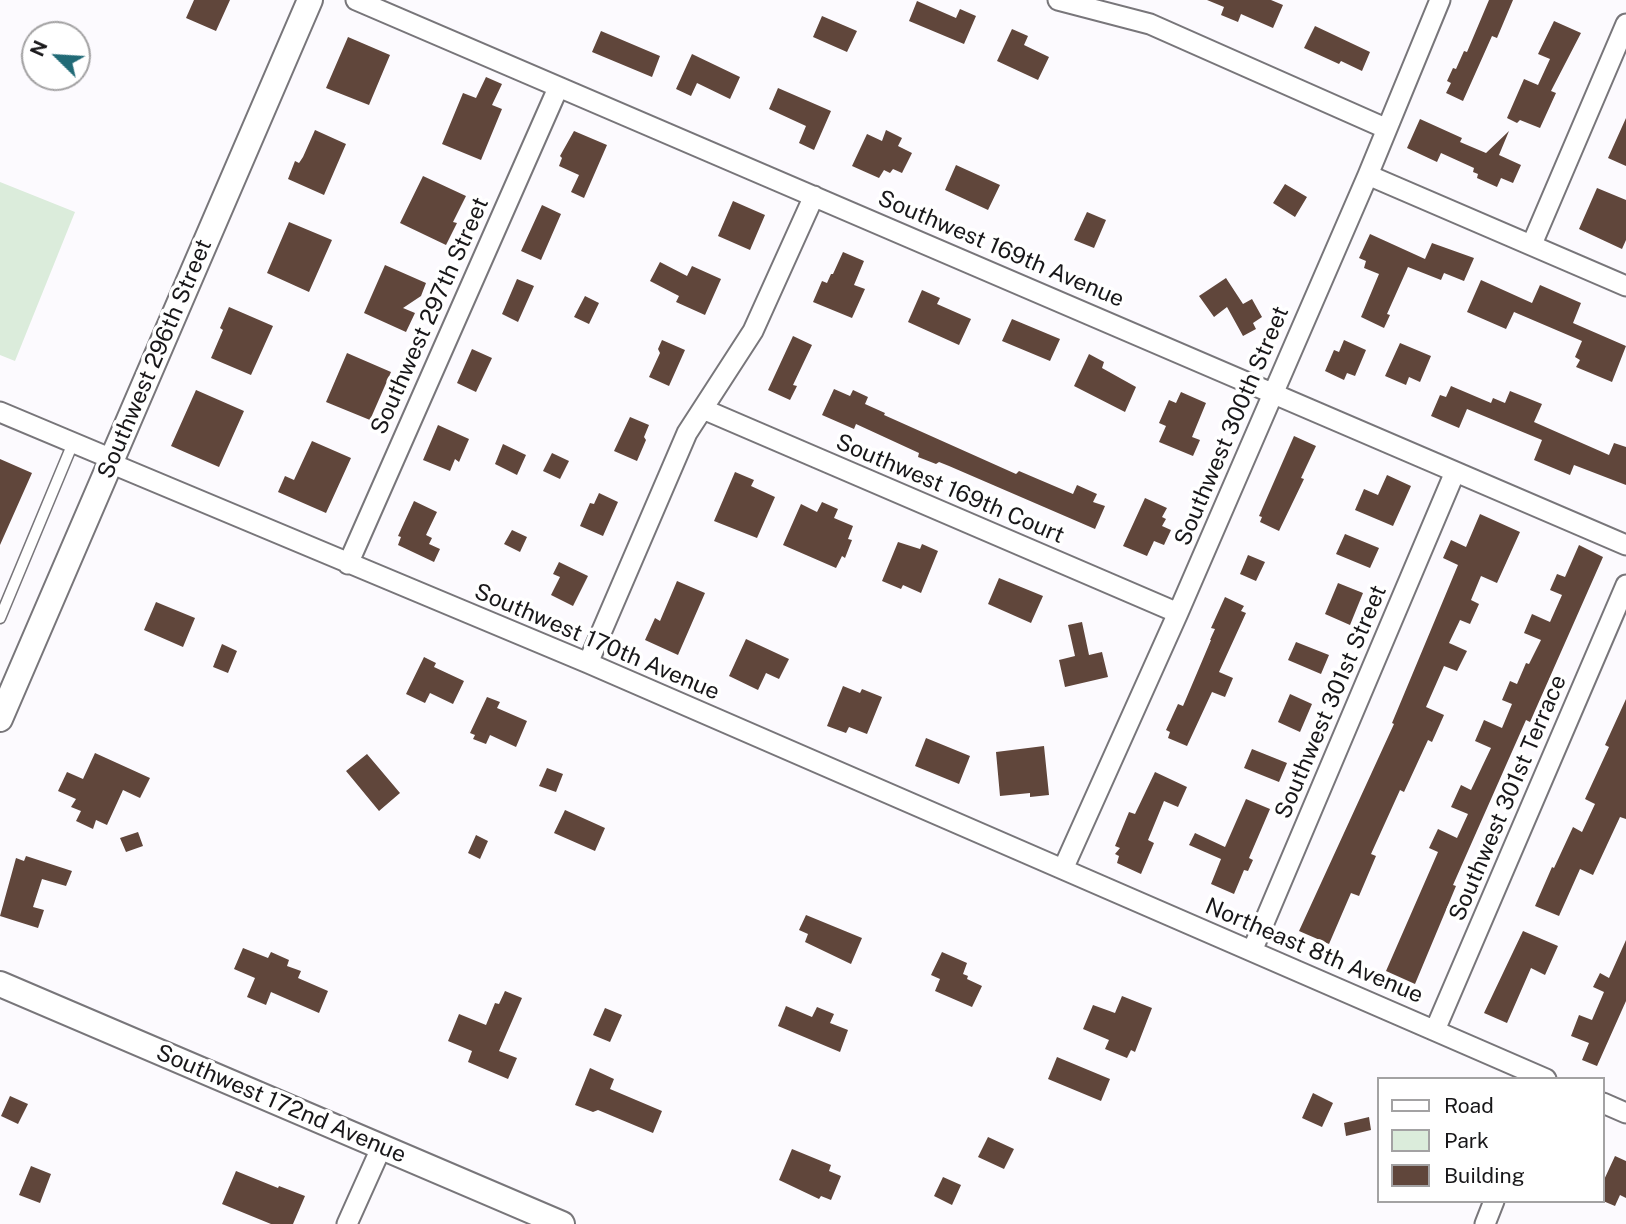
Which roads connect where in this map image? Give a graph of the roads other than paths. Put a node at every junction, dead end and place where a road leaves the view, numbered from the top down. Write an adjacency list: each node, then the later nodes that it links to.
1 (310, 0): 16 (street, Southwest 296th Street)
2 (356, 0): 6 (street, Southwest 169th Avenue)
3 (1058, 0): 7 (street)
4 (1440, 0): 7 (street, Southwest 300th Street)
5 (1626, 24): 10 (street)
6 (558, 88): 9 (street, Southwest 169th Avenue); 19 (street, Southwest 297th Street)
7 (1385, 128): 8 (street, Southwest 300th Street)
8 (1368, 175): 10 (street); 12 (street, Southwest 300th Street)
9 (814, 196): 12 (street, Southwest 169th Avenue); 13 (street)
10 (1532, 244): 11 (street)
11 (1626, 286)
12 (1272, 393): 17 (street, Southwest 169th Avenue); 21 (street, Southwest 300th Street)
13 (703, 409): 21 (street, Southwest 169th Court); 23 (street)
14 (0, 412): 15 (street, Southwest 170th Avenue)
15 (74, 443): 16 (street, Southwest 170th Avenue); 22 (lane)
16 (111, 461): 19 (street, Southwest 170th Avenue); 24 (street, Southwest 296th Street)
17 (1455, 472): 18 (street, Southwest 169th Avenue); 27 (street, Southwest 301st Street)
18 (1626, 545)
19 (348, 564): 23 (street, Southwest 170th Avenue)
20 (1626, 585): 29 (street, Southwest 301st Terrace)
21 (1178, 613): 26 (street, Southwest 300th Street)
22 (0, 618)
23 (588, 663): 26 (street, Southwest 170th Avenue)
24 (7, 684): 25 (street, Southwest 296th Street)
25 (0, 719)
26 (1063, 869): 27 (street, Northeast 8th Avenue)
27 (1252, 951): 29 (street, Northeast 8th Avenue)
28 (0, 984): 31 (street, Southwest 172nd Avenue)
29 (1434, 1030): 30 (street, Northeast 8th Avenue)
30 (1541, 1077)
31 (382, 1146): 33 (street); 34 (street, Southwest 172nd Avenue)
32 (1493, 1203): 35 (street)
33 (347, 1224)
34 (562, 1224)
35 (1485, 1224)

